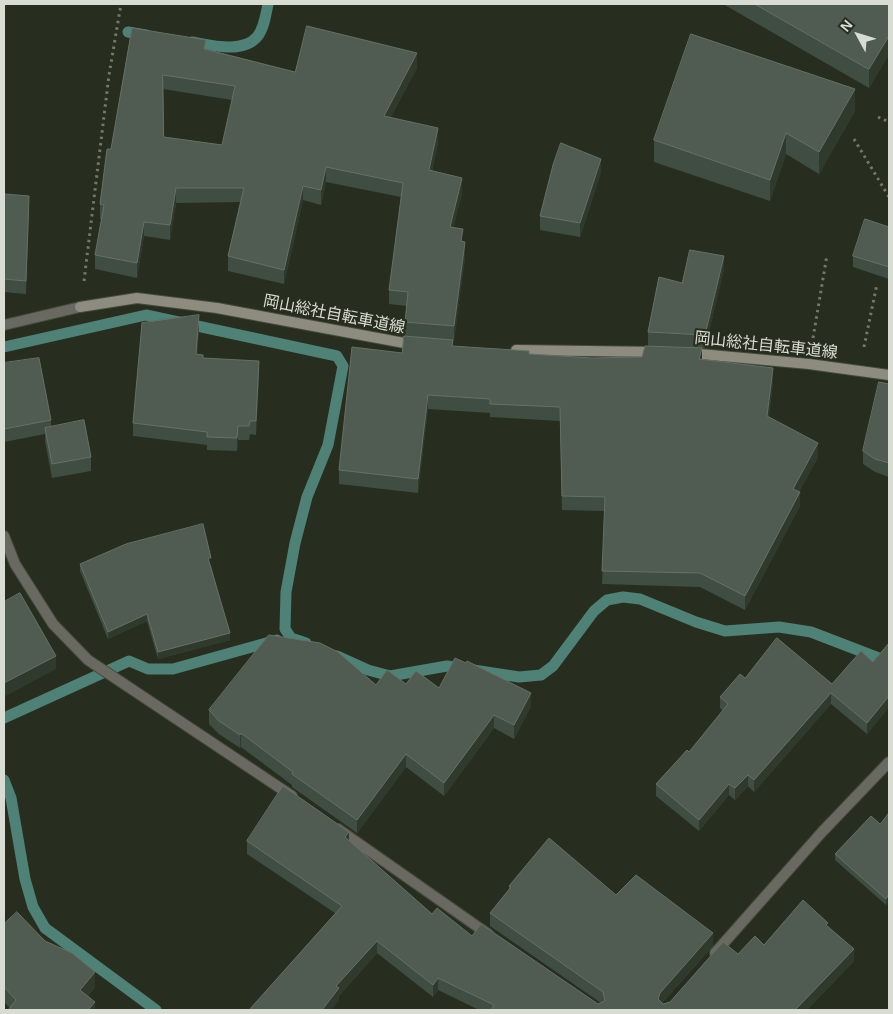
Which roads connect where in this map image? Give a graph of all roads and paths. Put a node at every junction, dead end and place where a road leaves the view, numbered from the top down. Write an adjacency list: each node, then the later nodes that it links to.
1 (121, 4): 8 (path)
2 (878, 117): 3 (path)
3 (889, 122)
4 (854, 139): 5 (path)
5 (889, 197)
6 (828, 255): 12 (path)
7 (877, 284): 13 (path)
8 (80, 307): 9 (street); 10 (main road, 岡山総社自転車道線)
9 (4, 325)
10 (425, 346)
11 (503, 350): 12 (main road, 岡山総社自転車道線)
12 (809, 364): 13 (main road, 岡山総社自転車道線)
13 (860, 371): 14 (main road, 岡山総社自転車道線)
14 (889, 375)
15 (4, 536): 17 (street)
16 (889, 762): 20 (street)
17 (299, 801)
18 (331, 824): 19 (street)
19 (496, 940)
20 (709, 960)

